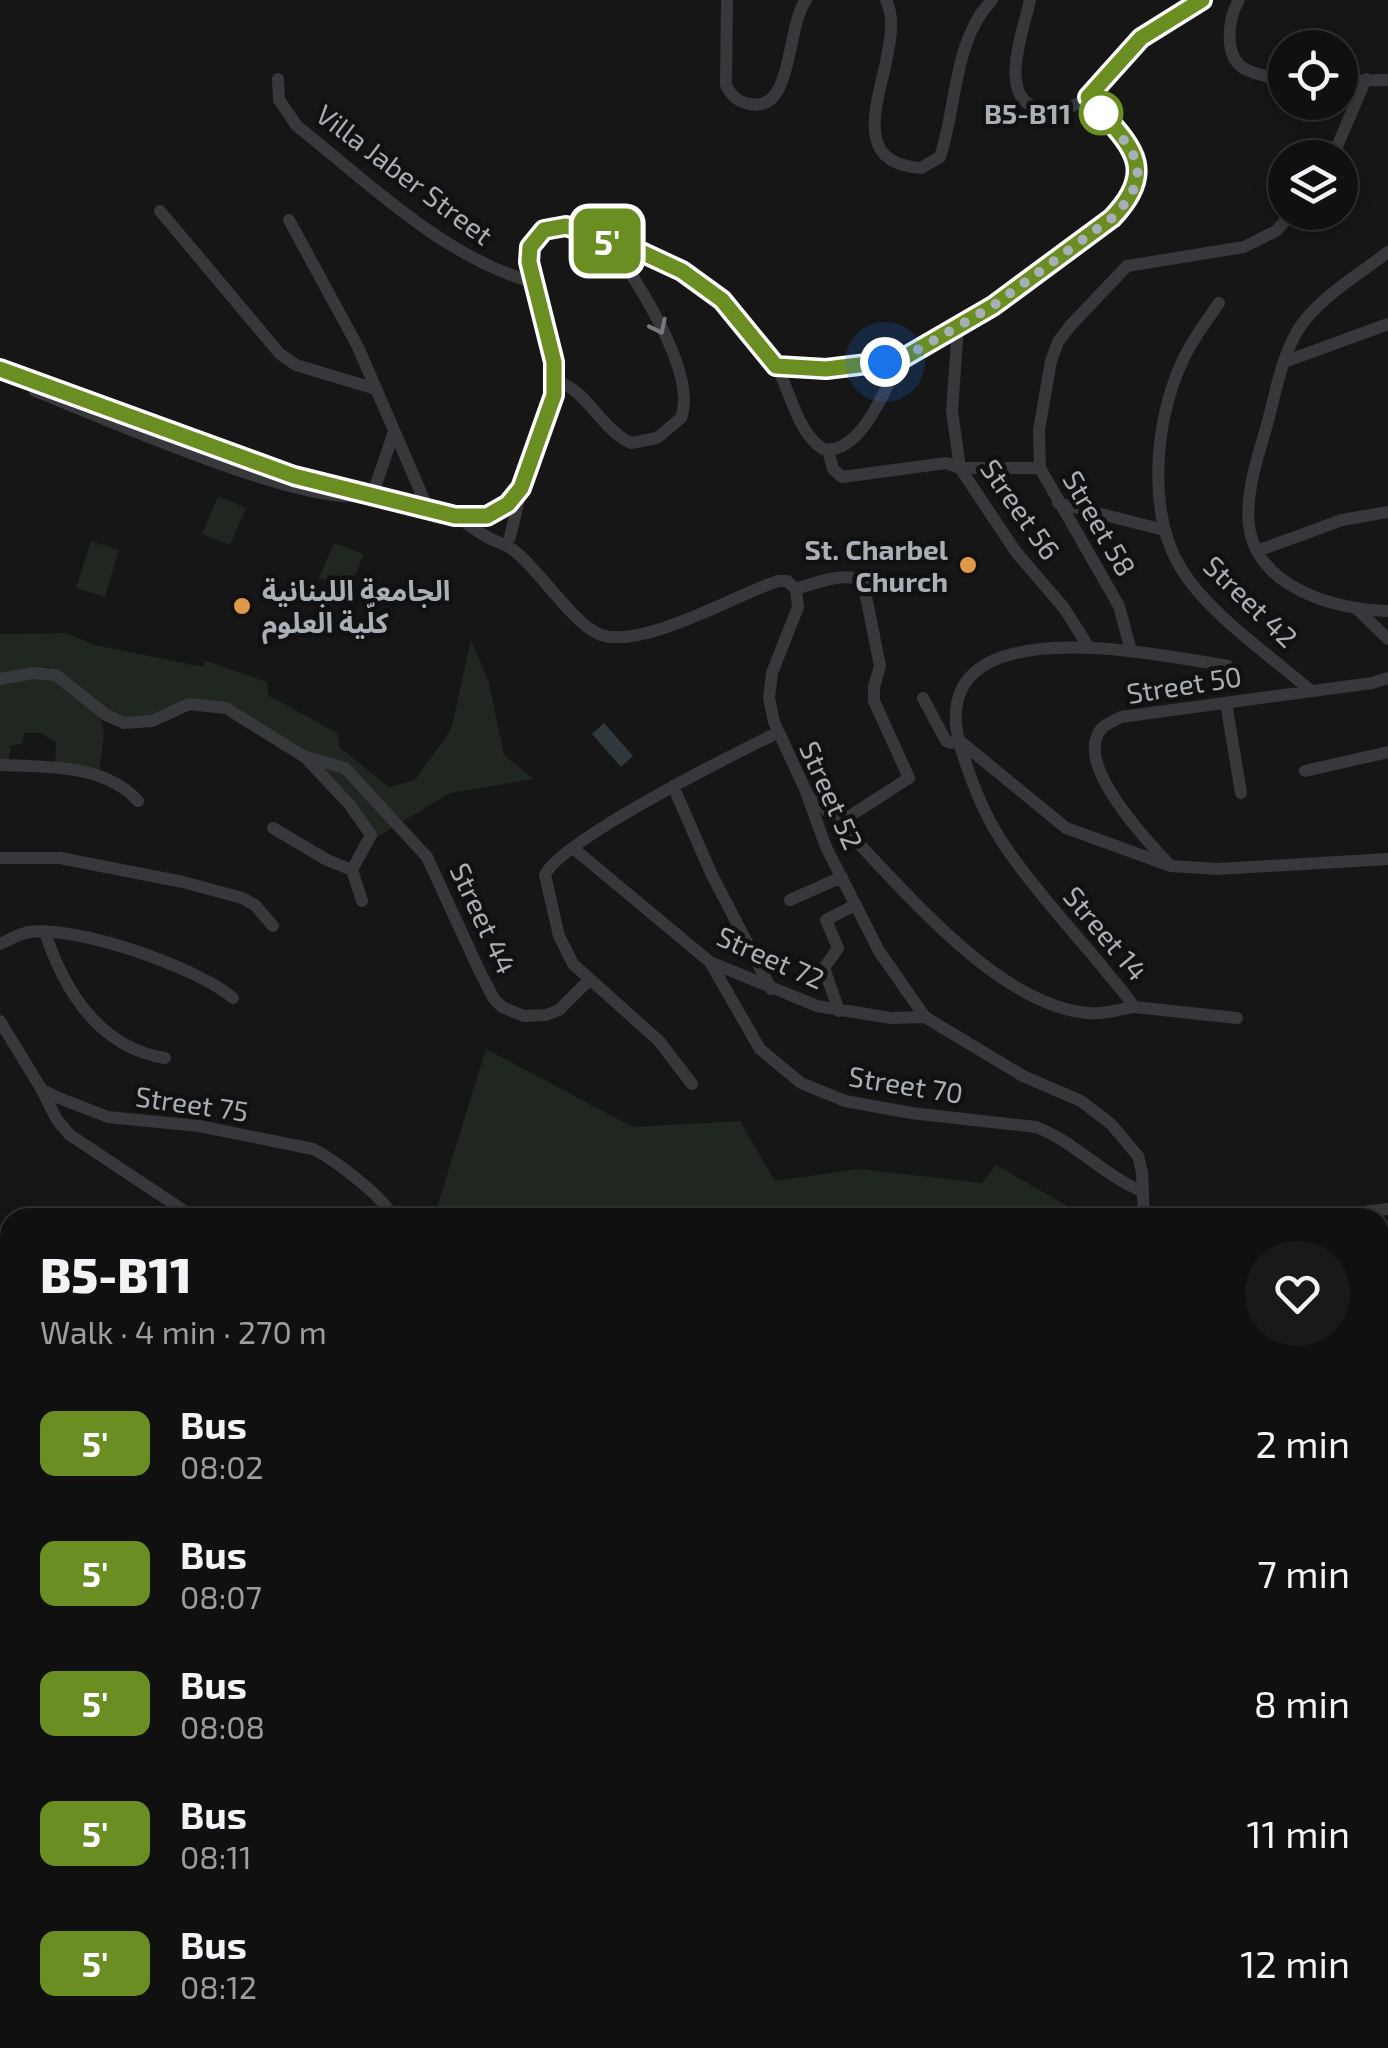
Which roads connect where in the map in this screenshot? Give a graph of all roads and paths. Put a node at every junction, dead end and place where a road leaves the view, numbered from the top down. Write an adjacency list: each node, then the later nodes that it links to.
1 (727, 0): 2 (street)
2 (806, 0)
3 (886, 0): 4 (street)
4 (992, 0)
5 (1030, 0): 13 (street)
6 (1202, 0): 13 (street)
7 (1239, 0): 8 (street)
8 (1268, 76)
9 (278, 79): 20 (street, Villa Jaber Street)
10 (1358, 79): 11 (street)
11 (1366, 79): 12 (street); 14 (street)
12 (1388, 80)
13 (1088, 97): 23 (street)
14 (1340, 140)
15 (160, 211): 29 (street)
16 (289, 220): 29 (street)
17 (1277, 230): 33 (street, Street 58)
18 (610, 242): 20 (street); 26 (street); 28 (street, one-way to 28)
19 (1388, 252): 25 (street)
20 (532, 282): 28 (street)
21 (1220, 304): 41 (street)
22 (1388, 324): 25 (street)
23 (958, 326): 24 (street); 32 (street, Street 56)
24 (900, 360): 26 (street); 31 (street)
25 (1284, 362): 43 (street)
26 (776, 366): 31 (street)
27 (5, 376): 35 (street)
28 (556, 381): 34 (street)
29 (376, 389): 30 (street)
30 (394, 432): 35 (street); 37 (street)
31 (828, 450): 32 (street)
32 (960, 468): 33 (street); 49 (street, Street 56)
33 (1040, 468): 36 (street, Street 58)
34 (521, 488): 39 (street); 42 (street)
35 (368, 496): 37 (street)
36 (1058, 503): 41 (street); 50 (street, Street 58)
37 (428, 509): 40 (street)
38 (1388, 512): 43 (street)
39 (493, 513): 40 (street); 42 (street)
40 (455, 516): 42 (street)
41 (1164, 530): 54 (street, Street 42)
42 (508, 543): 44 (street)
43 (1257, 551): 45 (street)
44 (796, 589): 57 (street, Street 52); 67 (street)
45 (1356, 609): 46 (street); 48 (street)
46 (1388, 612)
47 (1388, 626): 48 (street)
48 (1388, 638)
49 (1088, 646): 50 (street); 58 (street)
50 (1131, 651): 51 (street)
51 (1228, 666)
52 (1388, 678): 54 (street, Street 50)
53 (0, 679): 60 (street, Street 44)
54 (1310, 691): 56 (street, Street 50)
55 (923, 698): 58 (street)
56 (1226, 704): 65 (street); 72 (street, Street 50)
57 (777, 733): 63 (street); 64 (street, Street 52)
58 (959, 740): 72 (street); 85 (street, Street 14)
59 (1388, 752): 62 (street)
60 (303, 756): 73 (street); 82 (street, Street 44)
61 (0, 765): 66 (street)
62 (1305, 771)
63 (674, 786): 69 (street); 83 (street)
64 (805, 789): 67 (street, Street 14); 74 (street, Street 52)
65 (1241, 793)
66 (138, 802)
67 (840, 822): 85 (street, Street 14)
68 (273, 828): 73 (street)
69 (574, 848): 81 (street, Street 72); 82 (street)
70 (2, 859): 78 (street)
71 (1388, 859): 72 (street)
72 (1171, 866)
73 (352, 870): 76 (street)
74 (842, 878): 75 (street); 77 (street, Street 52)
75 (790, 900)
76 (362, 902)
77 (856, 905): 86 (street); 87 (street, Street 52)
78 (273, 926)
79 (45, 932): 80 (street); 84 (street); 90 (street)
80 (0, 944)
81 (710, 962): 83 (street, Street 72); 93 (street, Street 70)
82 (590, 979): 91 (street)
83 (771, 989): 86 (street, Street 72)
84 (233, 998)
85 (1134, 1007): 88 (street)
86 (840, 1010): 87 (street, Street 72)
87 (924, 1017): 93 (street, Street 52)
88 (1237, 1018)
89 (0, 1021): 92 (street)
90 (165, 1058)
91 (692, 1084)
92 (42, 1090): 94 (street); 95 (street, Street 75)
93 (1142, 1191): 96 (street, Street 52)
94 (180, 1208)
95 (386, 1208)
96 (1143, 1208)

